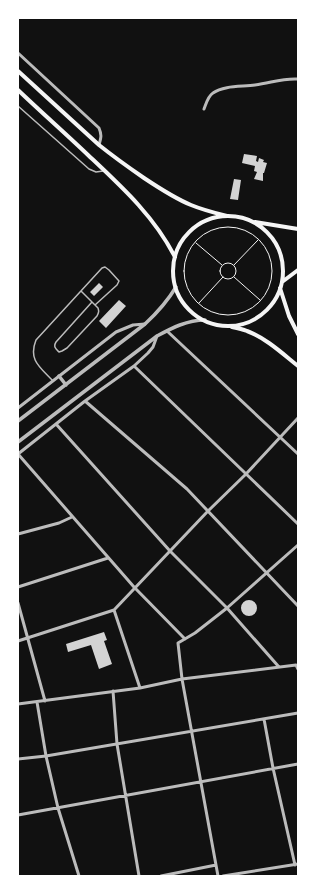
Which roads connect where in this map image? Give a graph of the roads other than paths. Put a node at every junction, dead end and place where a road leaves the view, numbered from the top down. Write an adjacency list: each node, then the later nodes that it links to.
1 (18, 53): 7 (street)
2 (18, 70): 7 (main road)
3 (298, 79): 6 (street)
4 (18, 90): 8 (main road)
5 (18, 106): 8 (lane)
6 (204, 109)
7 (99, 145): 9 (main road)
8 (104, 170): 12 (main road)
9 (231, 217): 10 (main road); 12 (main road)
10 (246, 220): 11 (main road); 14 (main road)
11 (298, 229)
12 (176, 257): 15 (main road)
13 (298, 270): 14 (main road)
14 (282, 282): 16 (main road)
15 (176, 287): 20 (main road); 21 (street)
16 (280, 288): 22 (main road); 24 (main road)
17 (81, 291): 18 (lane); 19 (lane); 29 (lane)
18 (92, 302): 19 (lane); 19 (lane)
19 (95, 305)
20 (205, 320): 22 (main road); 23 (street)
21 (145, 324): 28 (street); 30 (street)
22 (223, 325): 27 (main road)
23 (167, 331): 25 (street); 36 (street)
24 (298, 334)
25 (157, 336): 26 (street); 37 (street)
26 (134, 366): 31 (street); 40 (street)
27 (298, 366)
28 (59, 376): 29 (street); 30 (street)
29 (53, 381): 32 (street)
30 (66, 384): 34 (street)
31 (85, 401): 35 (street); 41 (street)
32 (18, 408)
33 (298, 418): 36 (street)
34 (18, 421)
35 (56, 424): 38 (street); 46 (street)
36 (280, 437): 39 (street); 40 (street)
37 (18, 442)
38 (18, 454): 42 (street)
39 (298, 454)
40 (246, 474): 41 (street); 43 (street)
41 (208, 511): 46 (street); 48 (street)
42 (72, 516): 44 (street); 47 (street)
43 (298, 524)
44 (18, 534)
45 (298, 545): 48 (street)
46 (170, 551): 50 (street); 53 (street)
47 (108, 558): 49 (street); 50 (street)
48 (266, 573): 52 (street); 53 (street)
49 (18, 587)
50 (134, 587): 54 (street); 56 (street)
51 (18, 603): 55 (street)
52 (298, 606)
53 (227, 608): 56 (street); 58 (street)
54 (114, 610): 55 (street); 61 (street)
55 (28, 638): 57 (street); 63 (street)
56 (185, 639): 60 (street)
57 (18, 641)
58 (279, 667): 59 (street); 60 (street)
59 (298, 669)
60 (182, 679): 61 (street); 68 (street)
61 (140, 688): 62 (street)
62 (113, 691): 63 (street); 69 (street)
63 (45, 701): 64 (street)
64 (37, 702): 65 (street); 70 (street)
65 (18, 704)
66 (298, 713): 67 (street)
67 (264, 719): 68 (street); 73 (street)
68 (191, 731): 69 (street); 74 (street)
69 (117, 744): 70 (street); 75 (street)
70 (46, 756): 71 (street); 76 (street)
71 (18, 759)
72 (298, 764): 73 (street)
73 (272, 768): 74 (street); 78 (street)
74 (201, 782): 75 (street); 79 (street)
75 (126, 796): 76 (street); 81 (street)
76 (58, 808): 77 (street); 80 (street)
77 (18, 815)
78 (296, 864): 84 (street)
79 (216, 865): 82 (street); 83 (street)
80 (79, 876)
81 (139, 876)
82 (161, 876)
83 (218, 876)
84 (223, 876)

